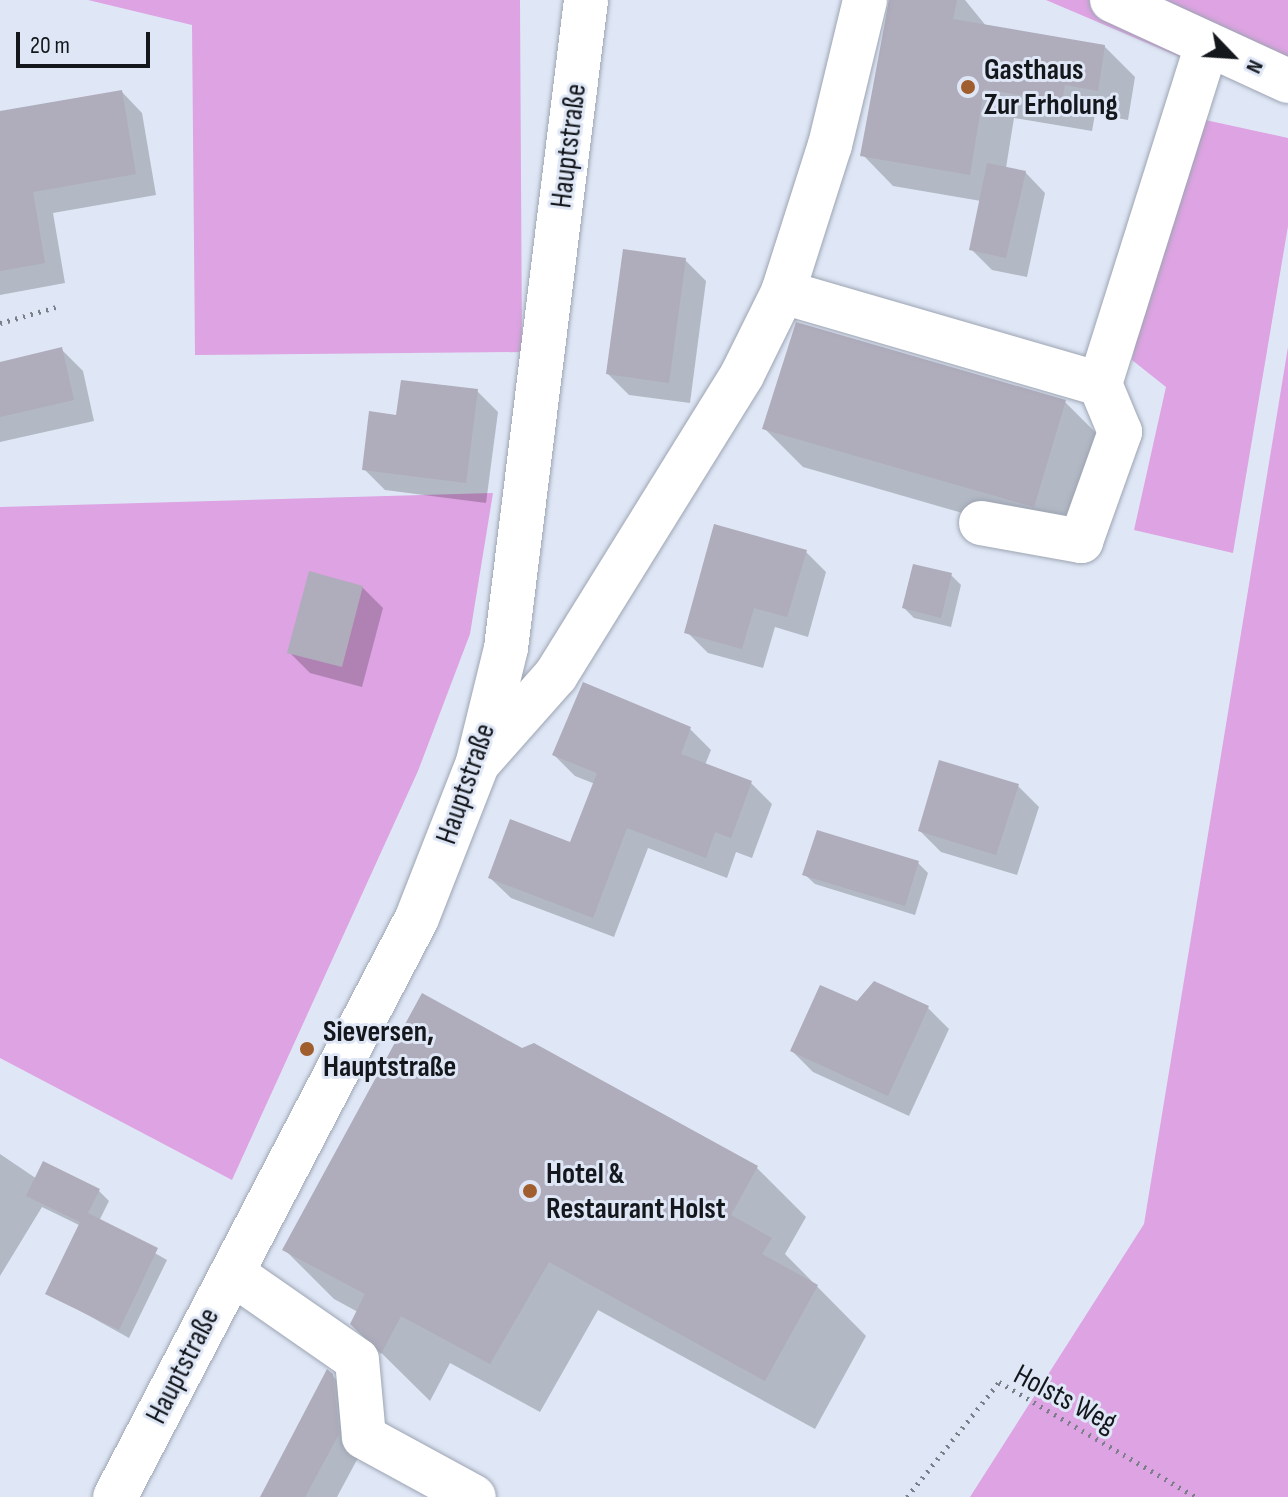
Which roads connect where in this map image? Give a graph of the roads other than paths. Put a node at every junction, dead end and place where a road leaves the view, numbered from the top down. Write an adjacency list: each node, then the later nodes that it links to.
1 (586, 0): 9 (street, Hauptstraße)
2 (865, 0): 6 (street)
3 (1112, 0): 4 (street)
4 (1207, 44): 5 (street); 7 (street)
5 (1288, 81)
6 (783, 292): 7 (street); 9 (street)
7 (1100, 384): 8 (street)
8 (981, 523)
9 (478, 762): 10 (street, Hauptstraße)
10 (232, 1273): 11 (street, Hauptstraße); 12 (street)
11 (115, 1497)
12 (474, 1497)

